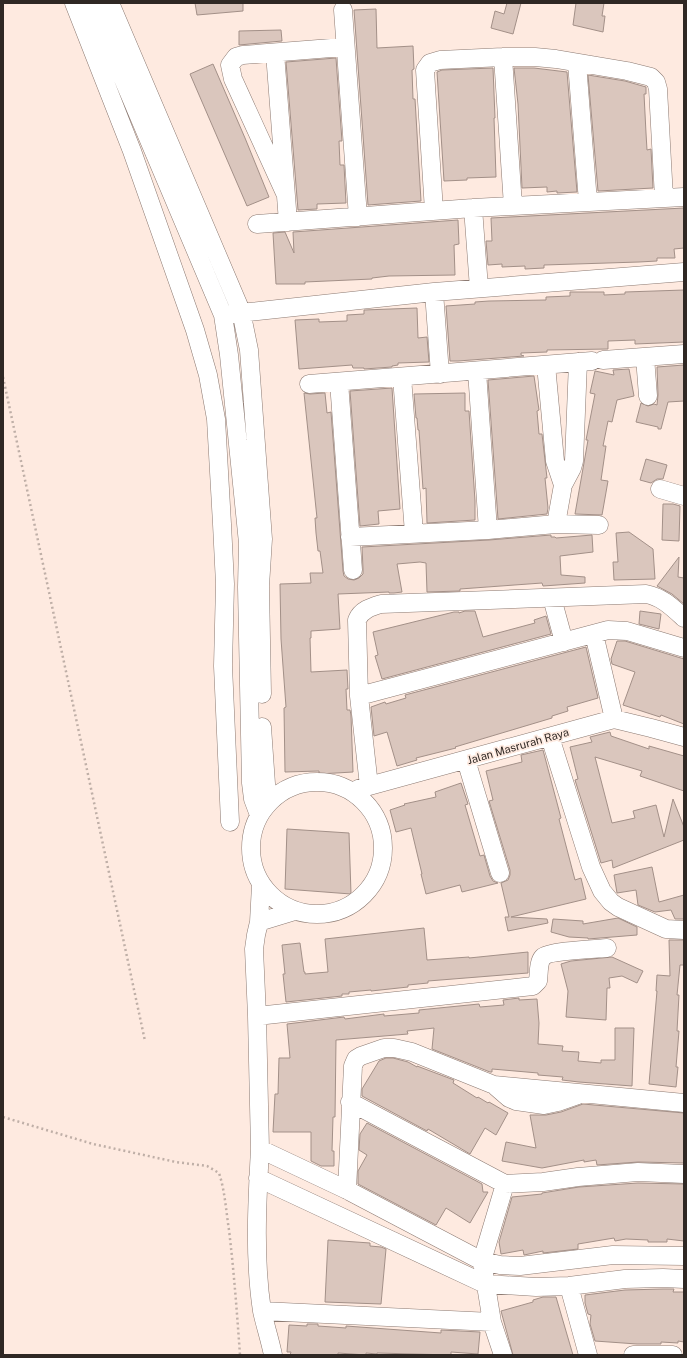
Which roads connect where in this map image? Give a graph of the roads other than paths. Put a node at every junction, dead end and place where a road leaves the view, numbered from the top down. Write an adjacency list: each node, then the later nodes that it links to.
1 (74, 3): 58 (street)
2 (91, 3): 9 (street)
3 (110, 3): 9 (street)
4 (343, 10): 5 (street)
5 (344, 47): 6 (street); 17 (street)
6 (275, 53): 10 (street); 10 (street)
7 (503, 57): 8 (street); 14 (street); 16 (street)
8 (577, 64): 12 (street); 13 (street)
9 (137, 89): 23 (street); 24 (street)
10 (285, 194): 18 (street)
11 (684, 196): 12 (street)
12 (664, 198): 13 (street)
13 (588, 202): 14 (street)
14 (513, 206): 15 (street)
15 (473, 208): 16 (street); 21 (street)
16 (434, 211): 17 (street)
17 (358, 217): 18 (street)
18 (288, 222): 19 (street)
19 (257, 224)
20 (684, 272): 21 (street)
21 (479, 288): 22 (street)
22 (434, 292): 23 (street); 30 (street)
23 (241, 312): 24 (street); 38 (street)
24 (223, 315): 38 (street)
25 (684, 354): 26 (street)
26 (645, 357): 27 (street); 34 (street)
27 (591, 361): 28 (street); 35 (street)
28 (546, 365): 29 (street); 35 (street)
29 (477, 370): 30 (street); 41 (street)
30 (440, 374): 31 (street)
31 (402, 377): 32 (street); 42 (street)
32 (339, 382): 33 (street); 43 (street)
33 (309, 384)
34 (648, 396)
35 (563, 485): 39 (street)
36 (660, 489): 37 (street)
37 (684, 496)
38 (253, 514): 57 (street)
39 (556, 524): 40 (street); 41 (street)
40 (599, 525)
41 (488, 530): 42 (street)
42 (414, 534): 43 (street)
43 (350, 536): 44 (street)
44 (353, 570)
45 (552, 598): 46 (street); 48 (street); 50 (street)
46 (684, 618)
47 (594, 634): 48 (street); 49 (street); 51 (street)
48 (564, 642): 50 (street)
49 (684, 648)
50 (359, 696): 55 (street)
51 (614, 719): 52 (street, Jalan Masrurah Raya); 53 (street, Jalan Masrurah Raya)
52 (550, 737): 54 (street, Jalan Masrurah Raya); 63 (street)
53 (684, 738)
54 (466, 760): 55 (street, Jalan Masrurah Raya); 59 (street)
55 (369, 786): 56 (street, Jalan Masrurah Raya)
56 (352, 792): 57 (street); 61 (street)
57 (264, 808): 60 (street)
58 (230, 822)
59 (500, 873)
60 (261, 885): 61 (street); 62 (street)
61 (295, 911): 62 (street)
62 (259, 922): 65 (street)
63 (684, 930)
64 (607, 948): 65 (street)
65 (257, 1016): 68 (street)
66 (350, 1102): 67 (street); 71 (street); 72 (street)
67 (684, 1103)
68 (260, 1149): 70 (street); 72 (street)
69 (684, 1174): 71 (street)
70 (258, 1178): 76 (street); 78 (street)
71 (505, 1184): 74 (street)
72 (347, 1190): 74 (street)
73 (684, 1256): 74 (street)
74 (482, 1261): 76 (street)
75 (684, 1279): 77 (street)
76 (485, 1284): 77 (street); 79 (street)
77 (569, 1286): 82 (street)
78 (262, 1311): 79 (street); 80 (street)
79 (492, 1322): 81 (street)
80 (273, 1355)
81 (503, 1355)
82 (588, 1355)
83 (633, 1355): 84 (street)
84 (673, 1355)

